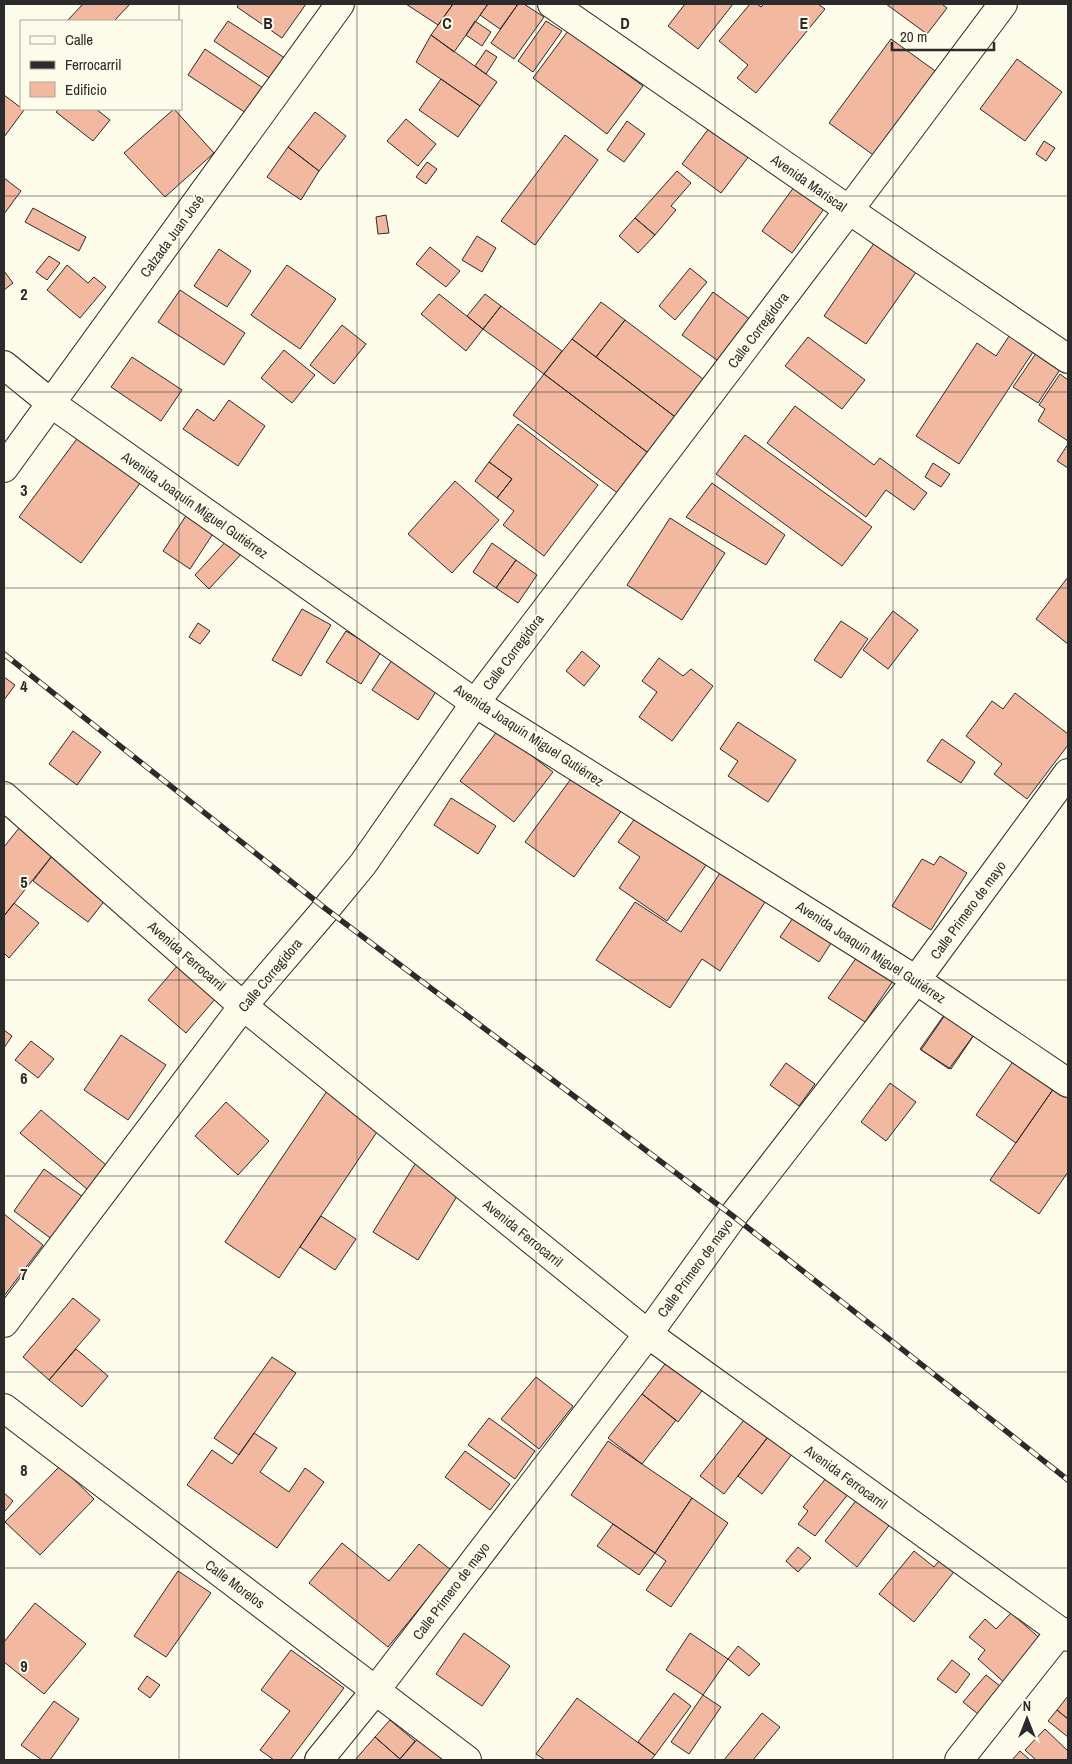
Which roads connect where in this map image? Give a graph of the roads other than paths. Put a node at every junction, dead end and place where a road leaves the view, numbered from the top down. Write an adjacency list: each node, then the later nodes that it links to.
1 (340, 4): 7 (street, Calzada Juan José)
2 (552, 4): 4 (street, Avenida Mariscal)
3 (1003, 4): 4 (street, Calle Corregidora)
4 (849, 210): 5 (street, Avenida Mariscal); 9 (street, Calle Corregidora)
5 (1068, 359)
6 (4, 365): 7 (street, Avenida Joaquín Miguel Gutiérrez)
7 (52, 404): 8 (street, Calzada Juan José); 9 (street, Avenida Joaquín Miguel Gutiérrez)
8 (4, 468)
9 (475, 703): 12 (street, Avenida Joaquín Miguel Gutiérrez); 13 (street, Calle Corregidora)
10 (1068, 773): 12 (street, Calle Primero de mayo)
11 (4, 796): 13 (street, Avenida Ferrocarril)
12 (916, 980): 14 (street, Avenida Joaquín Miguel Gutiérrez); 16 (street, Calle Primero de mayo)
13 (243, 1006): 15 (street, Calle Corregidora); 16 (street, Avenida Ferrocarril)
14 (1068, 1084)
15 (4, 1323)
16 (648, 1334): 18 (street, Avenida Ferrocarril); 19 (street, Calle Primero de mayo)
17 (4, 1408): 19 (street, Calle Morelos)
18 (1064, 1634): 22 (street)
19 (375, 1691): 20 (street, Calle Primero de mayo); 21 (street, Calle Morelos)
20 (319, 1760)
21 (466, 1760)
22 (960, 1760)

